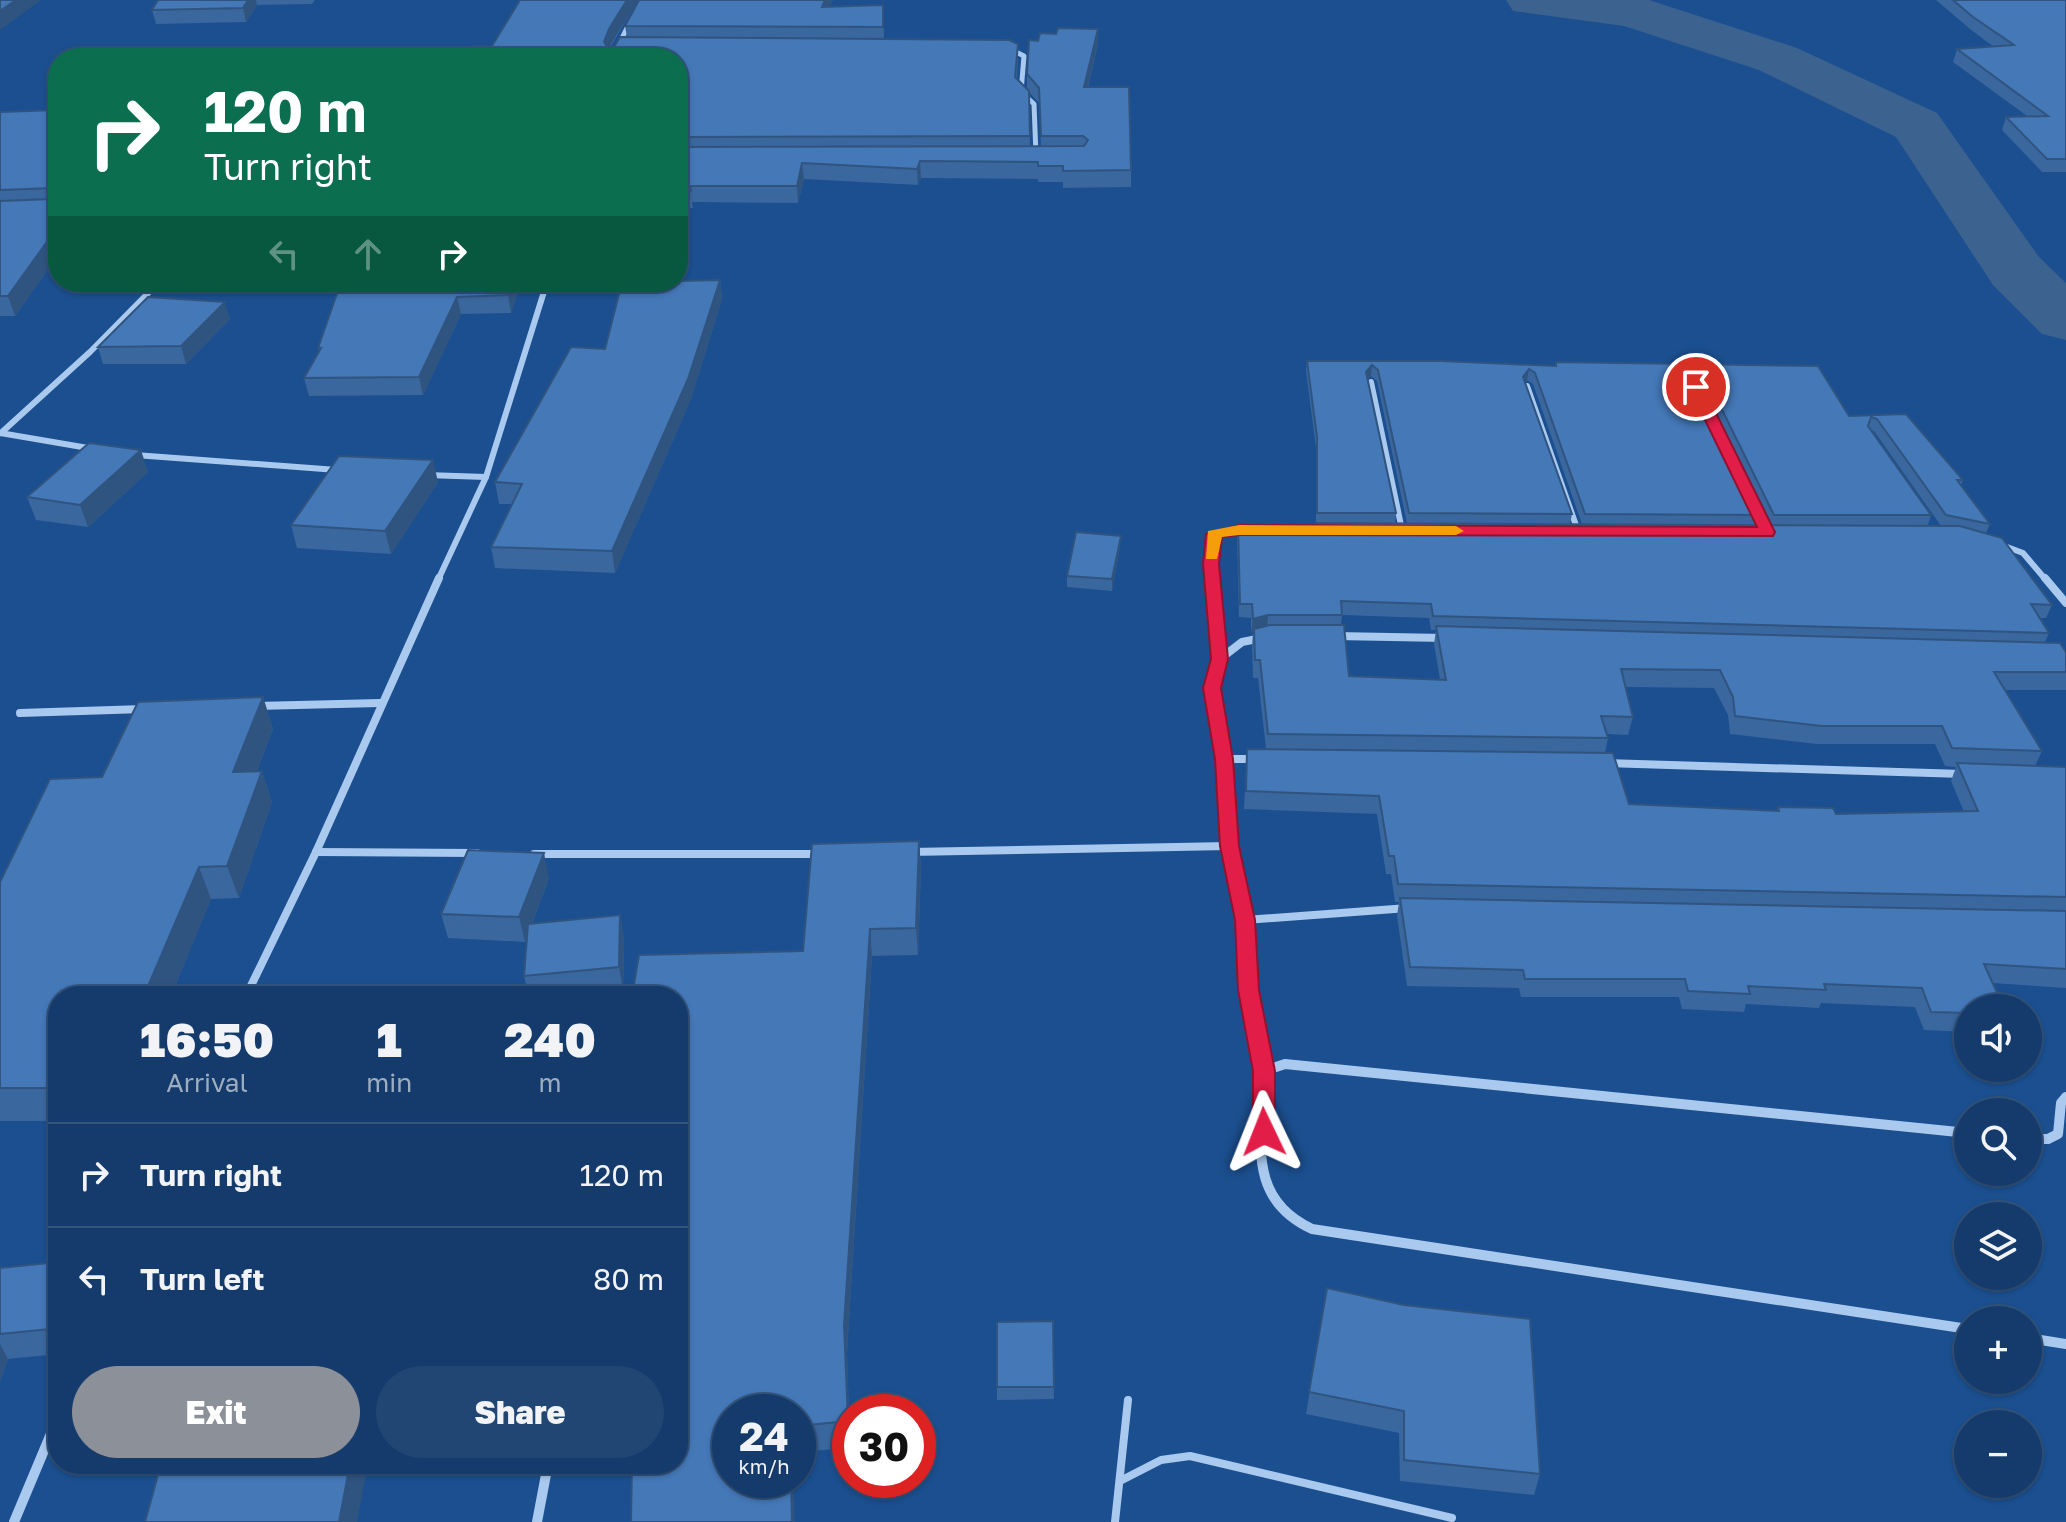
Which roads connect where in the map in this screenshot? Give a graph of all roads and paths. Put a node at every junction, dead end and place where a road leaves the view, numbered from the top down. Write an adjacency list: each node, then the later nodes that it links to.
1 (636, 12): 2 (street)
2 (616, 46): 3 (street)
3 (630, 47)
4 (992, 48): 6 (street)
5 (1021, 157): 6 (street)
6 (1036, 157): 7 (street)
7 (1051, 157)
8 (149, 292): 12 (street)
9 (544, 292): 17 (street)
10 (1371, 382): 20 (street)
11 (1527, 386): 23 (street)
12 (0, 433): 13 (street)
13 (109, 451)
14 (125, 453): 15 (street)
15 (340, 471)
16 (416, 475): 17 (street)
17 (486, 477): 31 (street)
18 (1254, 530): 30 (street)
19 (1387, 530): 20 (street)
20 (1402, 530): 21 (street)
21 (1418, 531)
22 (1562, 531): 23 (street)
23 (1578, 531): 24 (street)
24 (1594, 531)
25 (1992, 541): 26 (street)
26 (2066, 603)
27 (1267, 636): 30 (street)
28 (1326, 636): 29 (street)
29 (1449, 638)
30 (1220, 659): 35 (street)
31 (380, 703): 32 (street); 40 (street)
32 (239, 707)
33 (161, 709): 34 (street)
34 (20, 713)
35 (1224, 759): 36 (street); 39 (street)
36 (1271, 759)
37 (1594, 763): 38 (street)
38 (1974, 774)
39 (1229, 846): 41 (street); 46 (street)
40 (316, 852): 42 (street); 47 (street)
41 (903, 852)
42 (492, 853)
43 (524, 854): 44 (street)
44 (825, 854)
45 (1420, 907): 46 (street)
46 (1245, 920): 48 (street)
47 (251, 986)
48 (1264, 1071): 50 (street); 53 (street)
49 (2066, 1097): 51 (street)
50 (1954, 1132)
51 (2064, 1134): 52 (street)
52 (2042, 1140)
53 (1954, 1327)
54 (2042, 1340): 55 (street)
55 (2066, 1344)
56 (1128, 1400): 59 (lane)
57 (48, 1441): 61 (street)
58 (546, 1474): 62 (street)
59 (1120, 1481): 60 (lane); 63 (lane)
60 (1452, 1518)
61 (14, 1522)
62 (537, 1522)
63 (1115, 1522)

